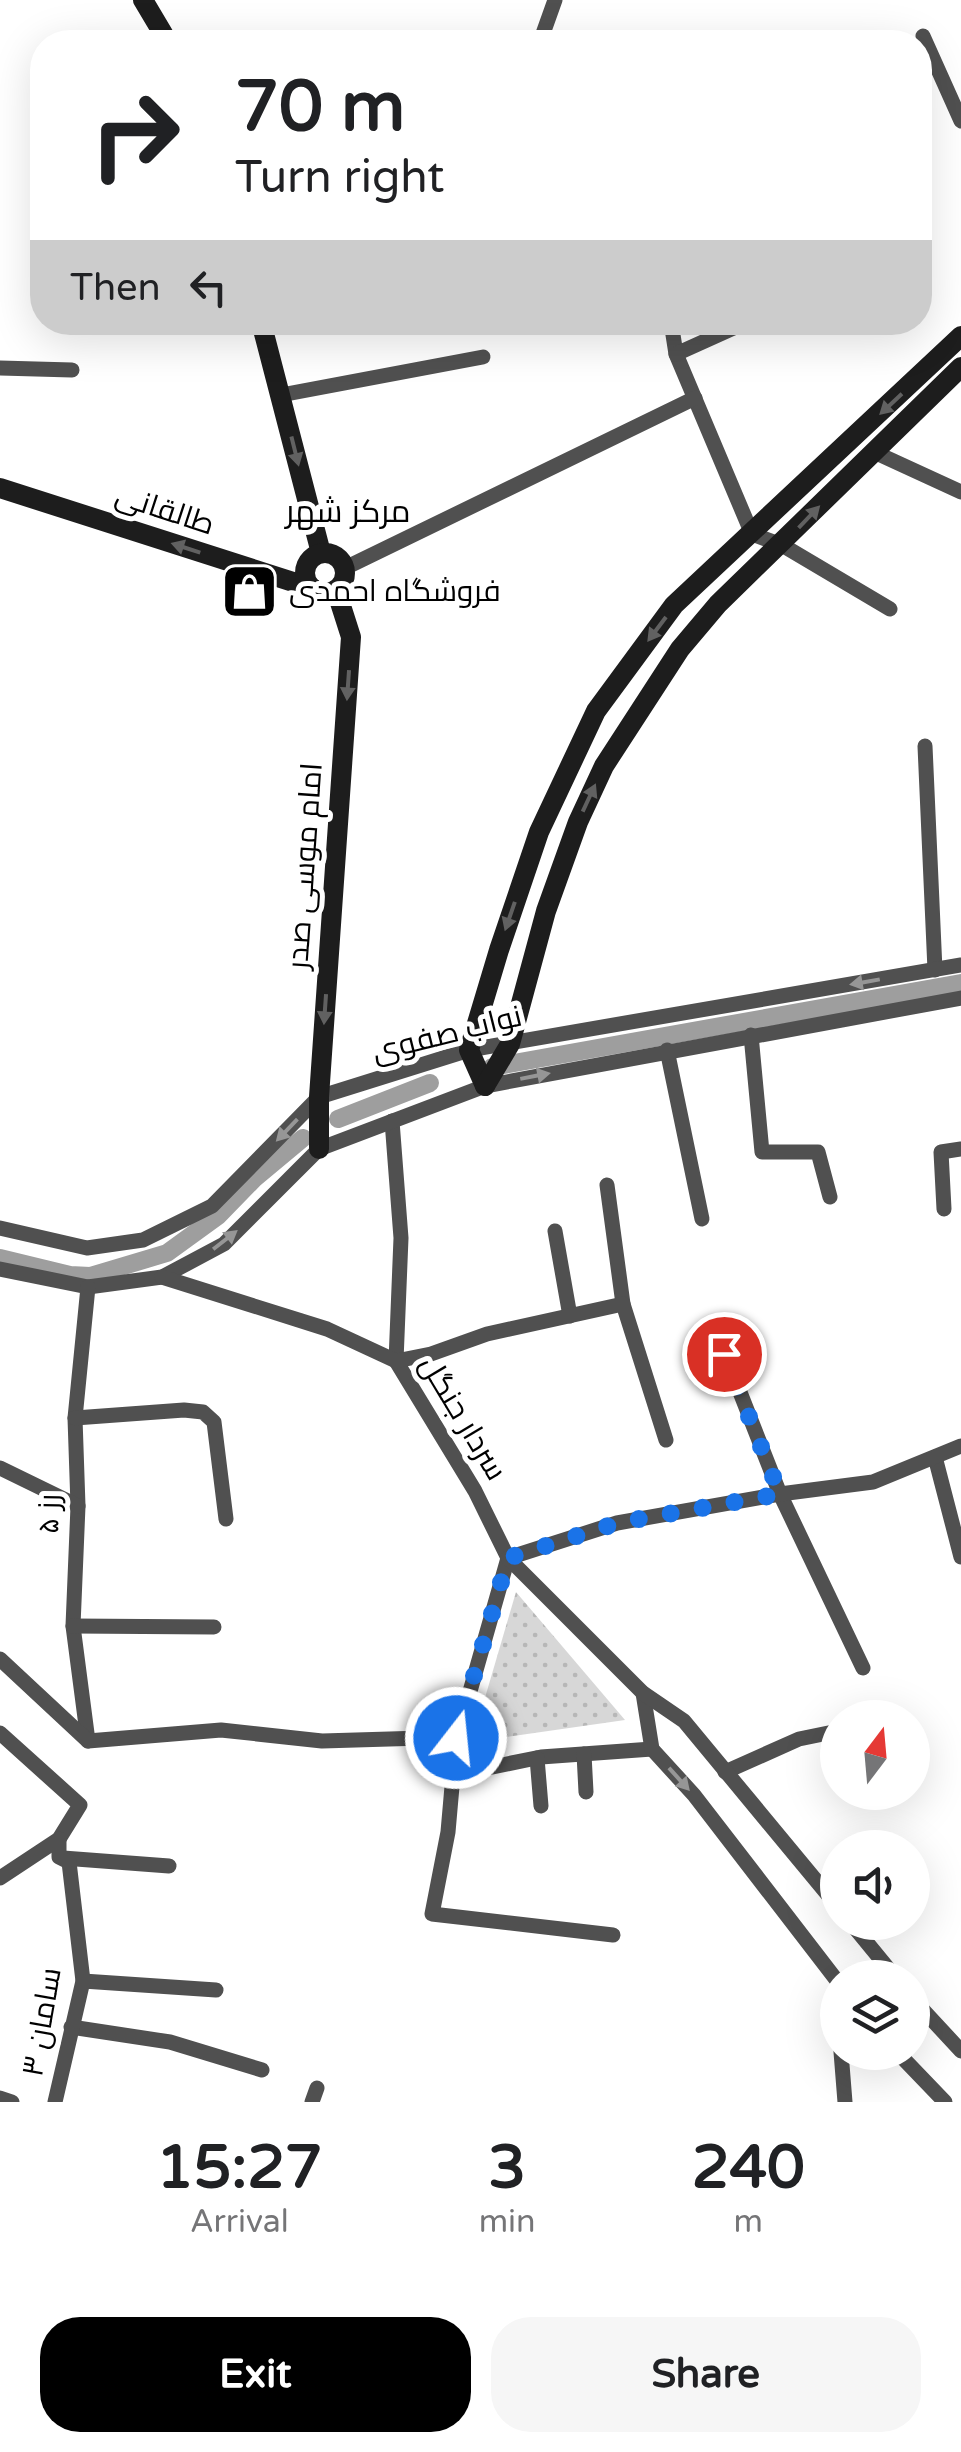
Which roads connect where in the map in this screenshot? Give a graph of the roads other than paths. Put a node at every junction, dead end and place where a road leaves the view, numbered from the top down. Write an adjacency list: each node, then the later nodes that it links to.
1 (144, 0): 3 (street)
2 (555, 0): 4 (street)
3 (161, 30)
4 (544, 30)
5 (932, 56): 6 (street)
6 (961, 121)
7 (265, 335): 16 (street)
8 (673, 335): 11 (street)
9 (718, 335): 11 (street)
10 (961, 336): 21 (street, one-way to 21)
11 (676, 354): 17 (street)
12 (483, 357): 16 (street)
13 (961, 366): 18 (street)
14 (0, 368): 15 (street)
15 (72, 370)
16 (281, 394): 23 (street, one-way to 23)
17 (695, 398): 21 (street); 24 (street)
18 (874, 452): 20 (street); 22 (street, one-way to 18)
19 (0, 488): 25 (street, طالقانی, one-way to 19)
20 (961, 492)
21 (752, 534): 22 (street); 34 (street, one-way to 34)
22 (782, 545): 27 (street); 33 (street, one-way to 22)
23 (321, 553): 24 (street); 25 (street)
24 (345, 568): 26 (street)
25 (312, 588): 26 (street)
26 (336, 590): 37 (street, امام موسی صدر, one-way to 37)
27 (890, 609)
28 (925, 746): 30 (street)
29 (961, 966): 30 (street, نواب صفوی)
30 (935, 970): 33 (street, نواب صفوی, one-way to 33)
31 (961, 998): 32 (street, نواب صفوی)
32 (752, 1035): 35 (street, نواب صفوی); 42 (street)
33 (510, 1044): 34 (street, نواب صفوی); 36 (street)
34 (469, 1050): 36 (street); 37 (street, نواب صفوی)
35 (667, 1050): 36 (street, نواب صفوی, one-way to 35); 44 (street)
36 (485, 1086): 38 (street, نواب صفوی)
37 (319, 1096): 39 (street, امام موسی صدر); 45 (street, نواب صفوی, one-way to 45)
38 (392, 1121): 39 (street, نواب صفوی); 53 (street, سردار جنگل)
39 (319, 1148): 48 (street, نواب صفوی, one-way to 39)
40 (961, 1148): 43 (street)
41 (608, 1186): 50 (street)
42 (830, 1197)
43 (944, 1209)
44 (702, 1219)
45 (0, 1228)
46 (555, 1230): 51 (street)
47 (0, 1269): 49 (street, نواب صفوی)
48 (162, 1277): 49 (street, نواب صفوی); 53 (street)
49 (88, 1286): 54 (street, رز ۵)
50 (623, 1304): 51 (street); 55 (street)
51 (570, 1316): 53 (street)
52 (724, 1354): 59 (street)
53 (396, 1361): 63 (street, سردار جنگل)
54 (75, 1418): 60 (street, رز ۵); 61 (street)
55 (666, 1440)
56 (961, 1446): 57 (street)
57 (935, 1457): 59 (street); 62 (street)
58 (0, 1468): 60 (street)
59 (780, 1494): 63 (street); 67 (street)
60 (78, 1506): 64 (street, رز ۵)
61 (226, 1519)
62 (961, 1557)
63 (508, 1558): 68 (street, سردار جنگل); 71 (street)
64 (74, 1626): 65 (street); 72 (street, رز ۵)
65 (214, 1627)
66 (0, 1660): 72 (street)
67 (863, 1668)
68 (644, 1693): 73 (street); 76 (street, سردار جنگل)
69 (0, 1733): 80 (street)
70 (820, 1735): 76 (street)
71 (456, 1738): 72 (street); 77 (street)
72 (88, 1741)
73 (652, 1749): 74 (street); 87 (street, one-way to 87)
74 (584, 1754): 75 (street); 78 (street)
75 (537, 1758): 77 (street); 79 (street)
76 (725, 1772): 84 (street, سردار جنگل)
77 (453, 1775): 85 (street)
78 (586, 1792)
79 (541, 1806)
80 (60, 1839): 81 (street, سامان ۳); 83 (street)
81 (59, 1857): 82 (street); 89 (street, سامان ۳)
82 (169, 1866)
83 (0, 1878)
84 (820, 1885)
85 (613, 1936)
86 (865, 1940): 88 (street)
87 (821, 1960)
88 (881, 1960)
89 (83, 1981): 90 (street); 92 (street, سامان ۳)
90 (216, 1990)
91 (930, 2017): 93 (street)
92 (71, 2027): 94 (street); 100 (street, سامان ۳)
93 (961, 2051)
94 (262, 2070)
95 (842, 2070): 98 (street)
96 (914, 2070): 101 (street)
97 (0, 2098): 99 (street)
98 (843, 2101)
99 (12, 2102)
100 (55, 2102)
101 (944, 2102)

